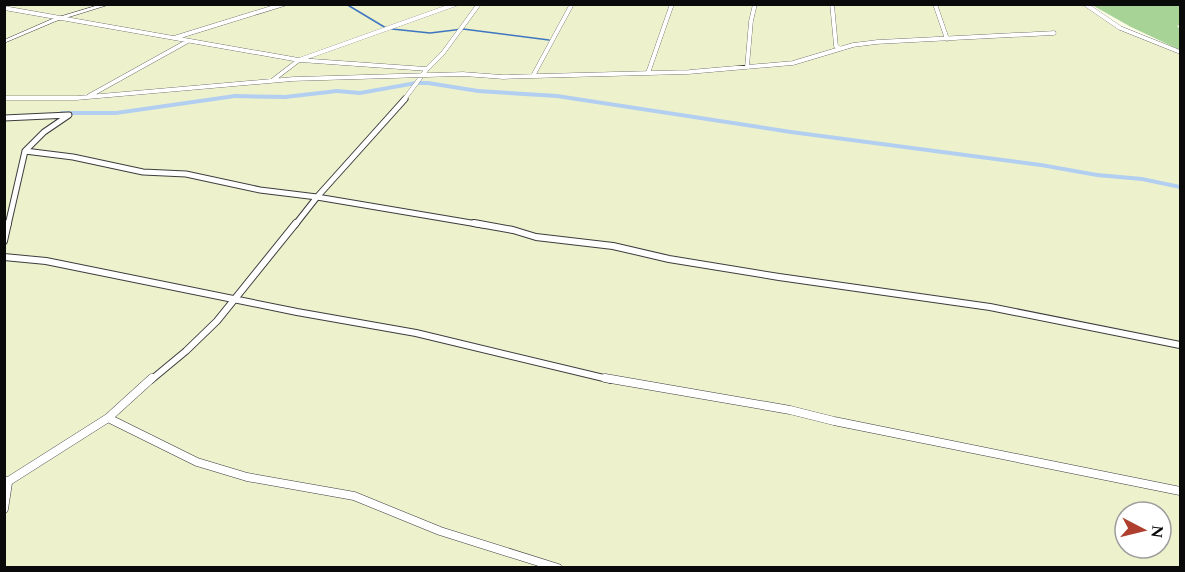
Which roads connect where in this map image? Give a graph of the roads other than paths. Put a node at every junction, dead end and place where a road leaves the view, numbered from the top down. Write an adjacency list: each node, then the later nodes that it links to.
1 (109, 4): 12 (street)
2 (284, 4): 14 (street)
3 (456, 4): 20 (street)
4 (479, 4): 21 (street)
5 (572, 4): 24 (street)
6 (672, 4): 23 (street)
7 (755, 4): 22 (street)
8 (832, 4): 18 (street)
9 (935, 4): 15 (street)
10 (1085, 4): 19 (street)
11 (4, 8): 12 (street)
12 (61, 18): 14 (street); 17 (street)
13 (1054, 33): 15 (street)
14 (176, 37): 16 (street)
15 (947, 39): 18 (street)
16 (188, 41): 20 (street); 27 (street)
17 (4, 42)
18 (842, 48): 22 (street)
19 (1180, 52)
20 (299, 60): 21 (street); 26 (street)
21 (428, 67): 25 (street)
22 (747, 67): 23 (street)
23 (648, 73): 24 (street)
24 (534, 74): 25 (street)
25 (421, 77): 26 (street); 31 (street)
26 (273, 80): 27 (street)
27 (88, 97): 28 (street)
28 (4, 98)
29 (4, 118): 30 (street)
30 (25, 151): 31 (street); 32 (street)
31 (317, 197): 34 (street); 35 (street)
32 (4, 241)
33 (4, 257): 34 (street)
34 (235, 298): 36 (street); 38 (street)
35 (1180, 345)
36 (108, 418): 37 (street); 40 (street)
37 (6, 482): 39 (street)
38 (1180, 491)
39 (4, 508)
40 (558, 567)

